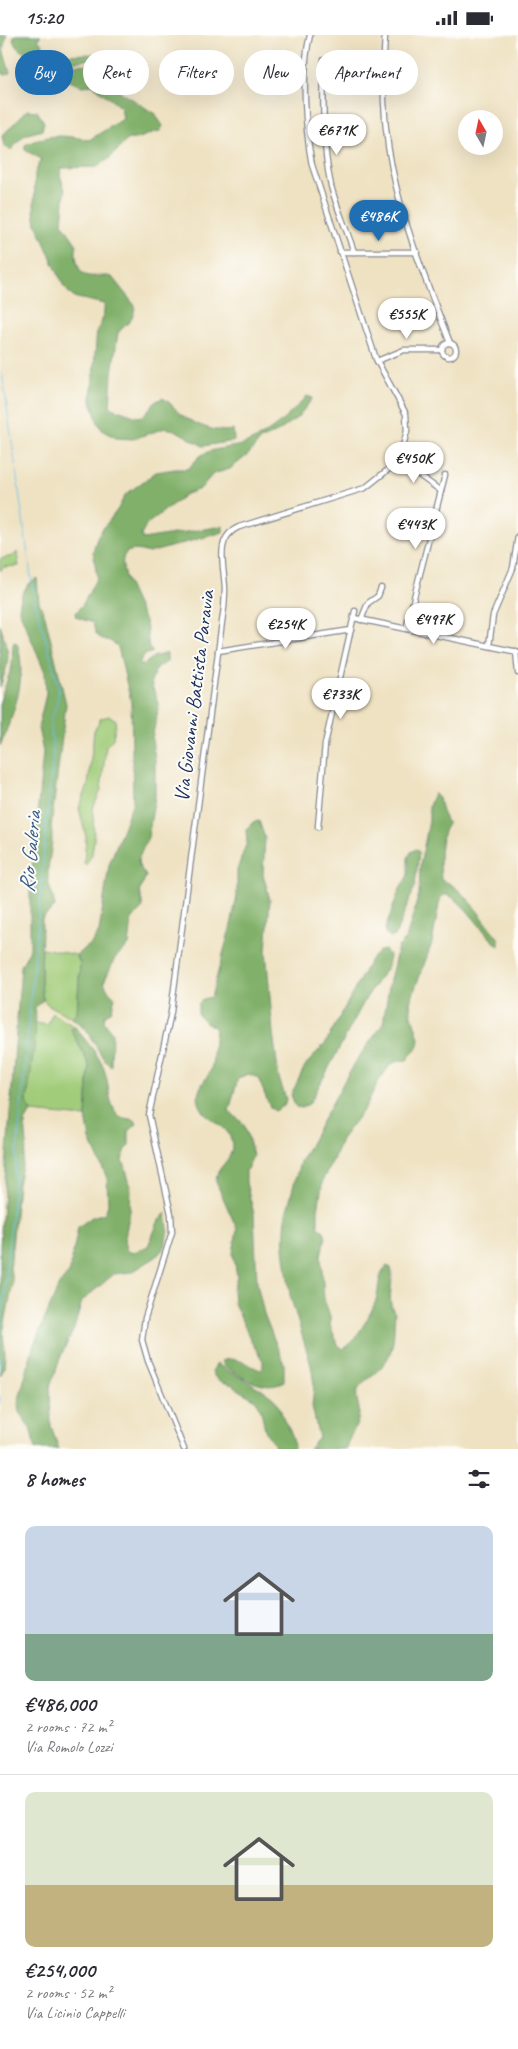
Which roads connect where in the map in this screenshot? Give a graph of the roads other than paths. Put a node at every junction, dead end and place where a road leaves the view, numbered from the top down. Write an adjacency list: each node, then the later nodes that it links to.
1 (310, 35): 4 (street)
2 (385, 35): 6 (street)
3 (324, 95): 5 (street)
4 (340, 252): 5 (street); 9 (street)
5 (354, 252): 6 (street)
6 (417, 252): 7 (street)
7 (450, 343): 8 (street); 8 (street)
8 (442, 349): 9 (street)
9 (377, 361): 10 (street)
10 (399, 461): 12 (street); 21 (street, Via Giovanni Battista Paravia)
11 (445, 475): 12 (street)
12 (441, 491): 18 (street)
13 (518, 536): 20 (street)
14 (382, 588): 17 (street)
15 (355, 611): 16 (street)
16 (354, 618): 17 (street); 19 (street)
17 (361, 620): 18 (street)
18 (406, 629): 20 (street)
19 (351, 630): 21 (street); 24 (street)
20 (489, 646): 22 (street)
21 (218, 651): 25 (street, Via Giovanni Battista Paravia)
22 (517, 652): 23 (street)
23 (518, 673)
24 (318, 827)
25 (184, 1449)

